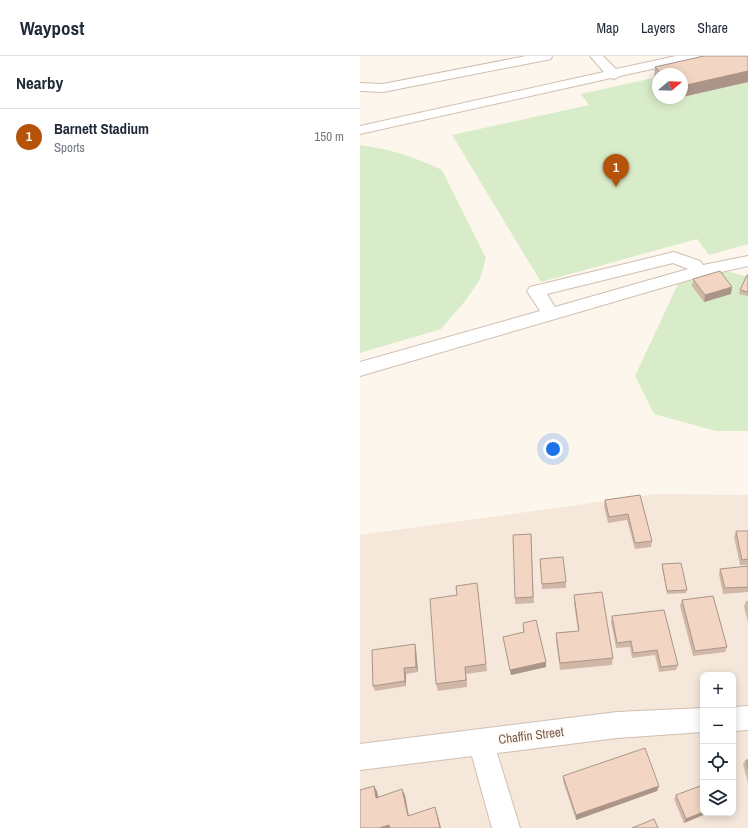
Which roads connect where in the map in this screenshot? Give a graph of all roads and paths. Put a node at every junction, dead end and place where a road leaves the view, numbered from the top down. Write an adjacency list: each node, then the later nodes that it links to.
1 (546, 56): 6 (street)
2 (596, 56): 5 (street)
3 (686, 57): 4 (street)
4 (660, 60): 5 (street)
5 (614, 75): 7 (street)
6 (360, 87)
7 (360, 130)
8 (748, 261): 9 (street)
9 (698, 272): 10 (street); 10 (street)
10 (550, 314): 11 (street)
11 (360, 369)
12 (748, 718): 13 (street)
13 (736, 719)
14 (700, 720): 15 (street, Chaffin Street)
15 (481, 741): 16 (street, Chaffin Street); 17 (street)
16 (360, 757)
17 (506, 828)

